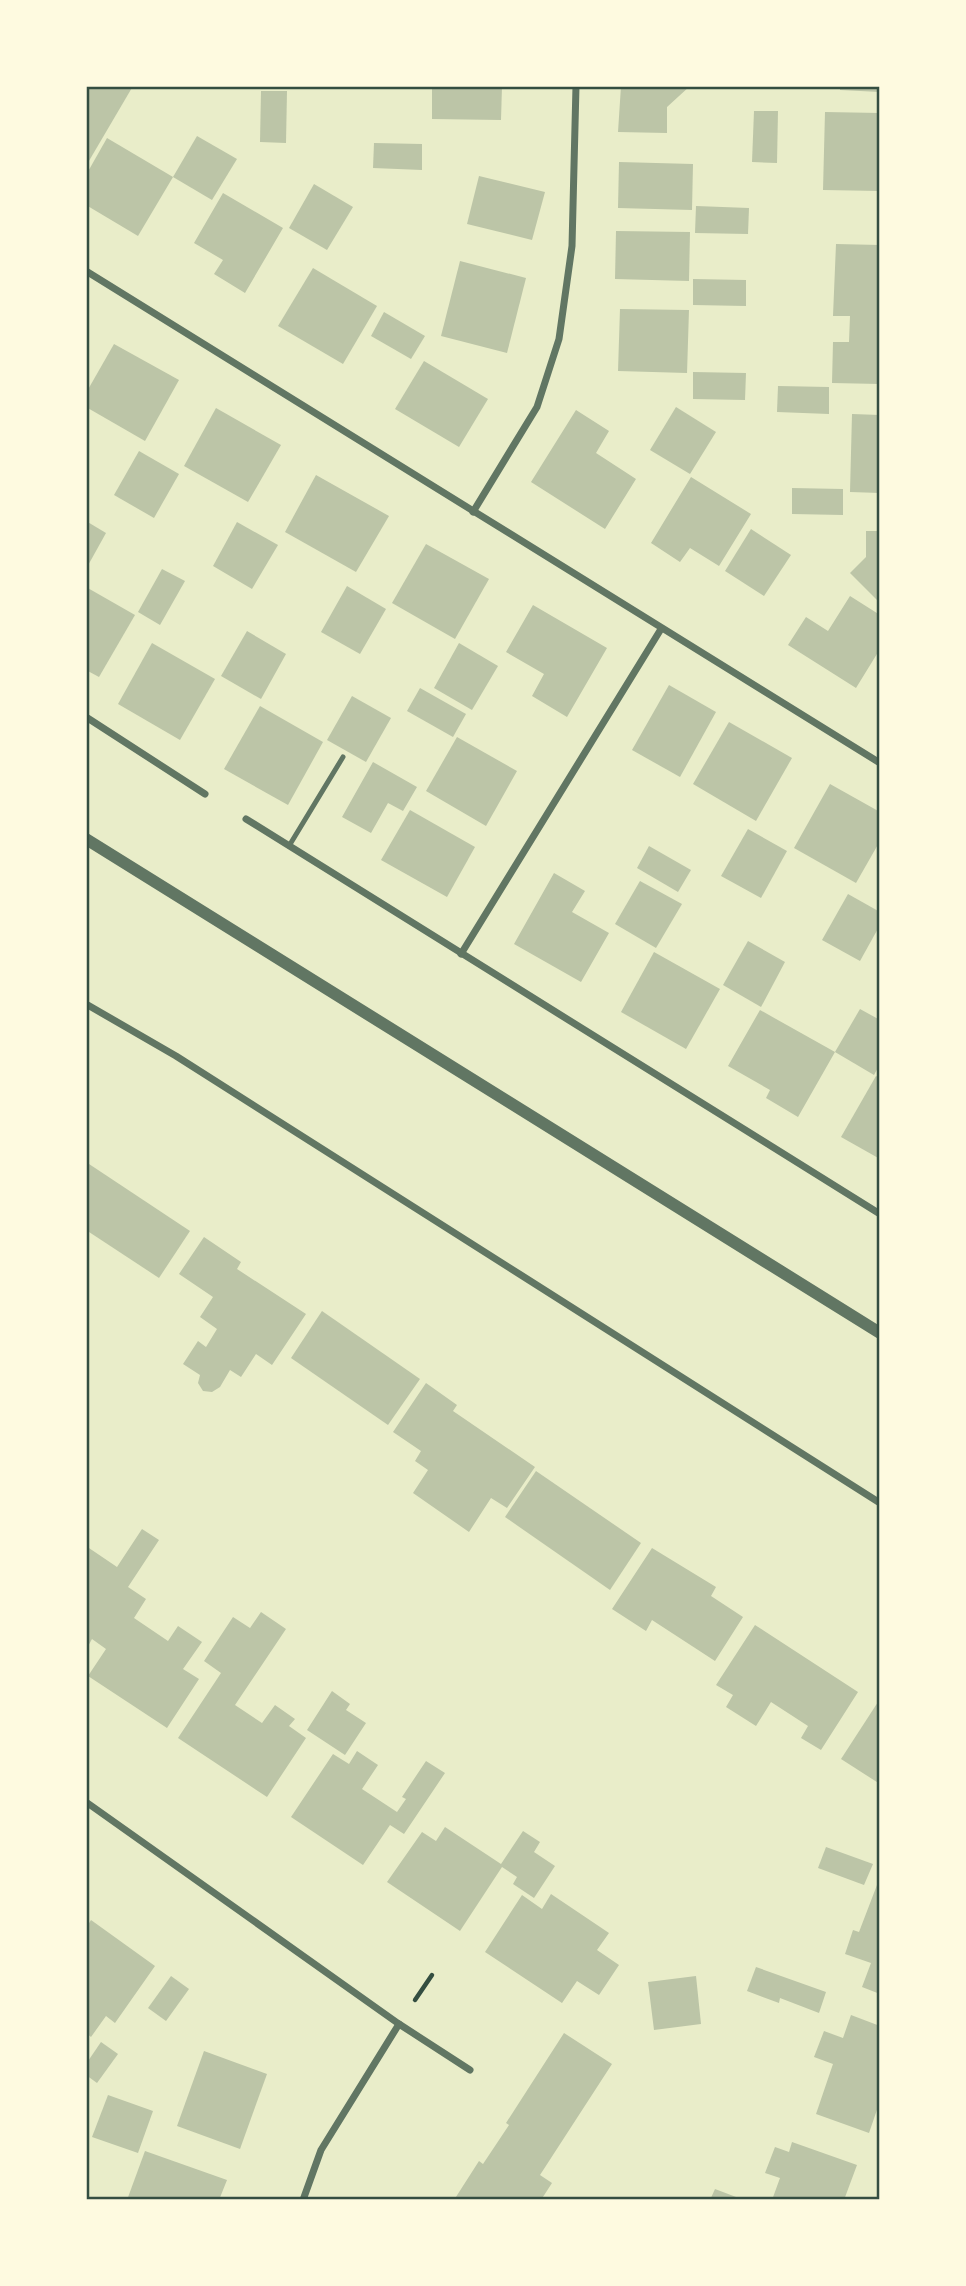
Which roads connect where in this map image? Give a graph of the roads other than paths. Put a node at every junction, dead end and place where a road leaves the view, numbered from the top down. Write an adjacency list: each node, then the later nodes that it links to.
1 (576, 86): 3 (street)
2 (86, 271): 3 (street)
3 (473, 512): 4 (street)
4 (661, 629): 7 (street); 12 (street)
5 (86, 717): 8 (street)
6 (343, 757): 11 (lane)
7 (879, 761)
8 (205, 794)
9 (246, 819): 11 (street)
10 (86, 839): 15 (street)
11 (289, 846): 12 (street)
12 (461, 954): 14 (street)
13 (86, 1004): 16 (street)
14 (880, 1214)
15 (880, 1332)
16 (880, 1503)
17 (86, 1802): 18 (street)
18 (399, 2024): 19 (street); 20 (street)
19 (470, 2070)
20 (303, 2200)

